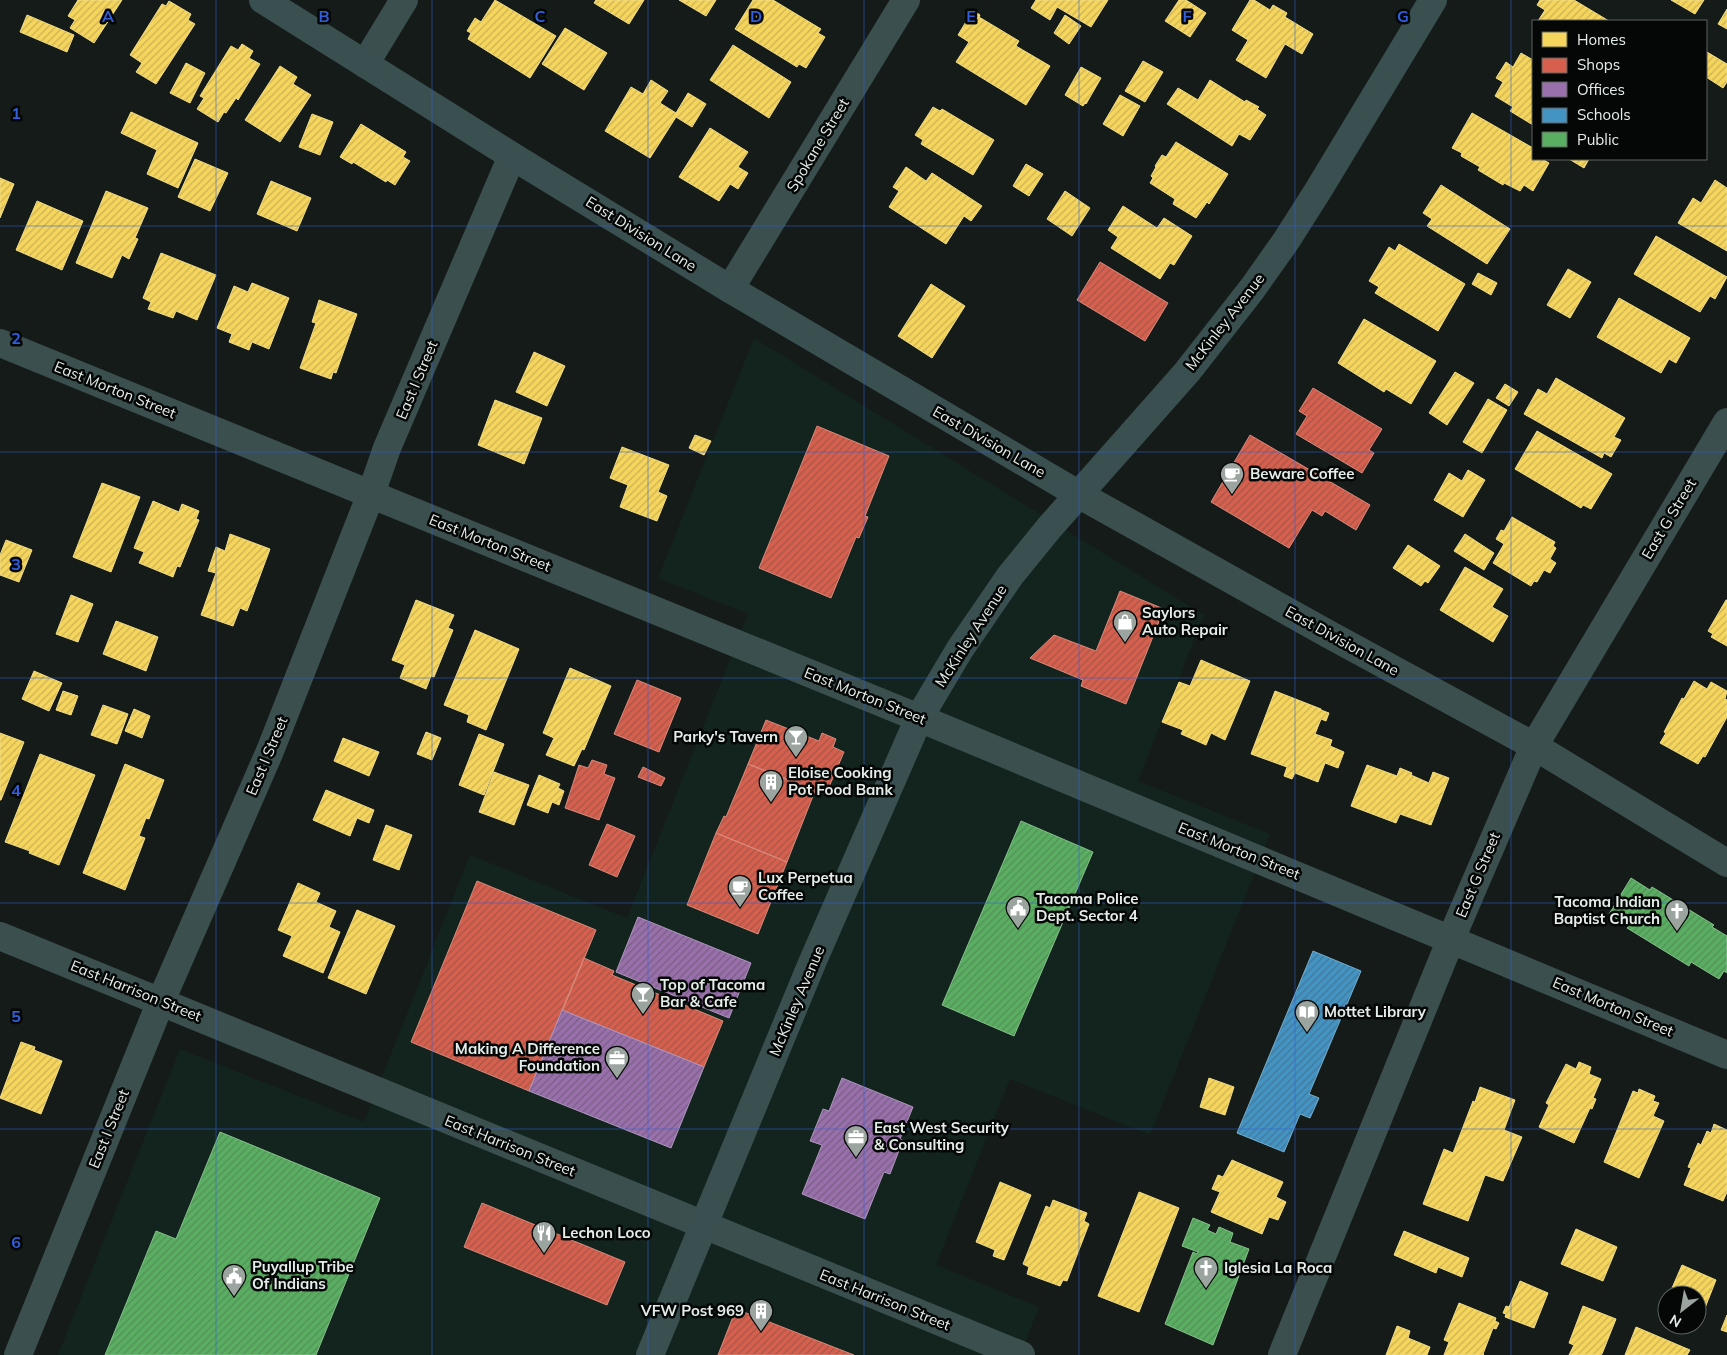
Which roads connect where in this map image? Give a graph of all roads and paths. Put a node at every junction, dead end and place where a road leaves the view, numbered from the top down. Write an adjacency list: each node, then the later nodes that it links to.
1 (263, 0): 5 (street, East Division Lane)
2 (404, 0): 5 (street)
3 (906, 0): 7 (street, Spokane Street)
4 (1433, 0): 11 (street, McKinley Avenue)
5 (365, 64): 6 (street, East Division Lane)
6 (512, 156): 7 (street, East Division Lane); 10 (street, East I Street)
7 (730, 289): 11 (street, East Division Lane)
8 (0, 343): 10 (street, East Morton Street)
9 (1727, 422): 13 (street, East G Street)
10 (371, 494): 12 (street, East Morton Street); 17 (street, East I Street)
11 (1078, 494): 12 (street, McKinley Avenue); 13 (street, East Division Lane)
12 (919, 718): 16 (street, East Morton Street); 19 (street, McKinley Avenue)
13 (1534, 746): 14 (street, East Division Lane); 16 (street, East G Street)
14 (1727, 863)
15 (0, 936): 17 (street, East Harrison Street)
16 (1451, 939): 18 (street, East Morton Street); 23 (street, East G Street)
17 (161, 1001): 19 (street, East Harrison Street); 20 (street, East I Street)
18 (1727, 1055)
19 (703, 1225): 21 (street, McKinley Avenue); 22 (street, East Harrison Street)
20 (18, 1355)
21 (650, 1355)
22 (1021, 1355)
23 (1282, 1355)

